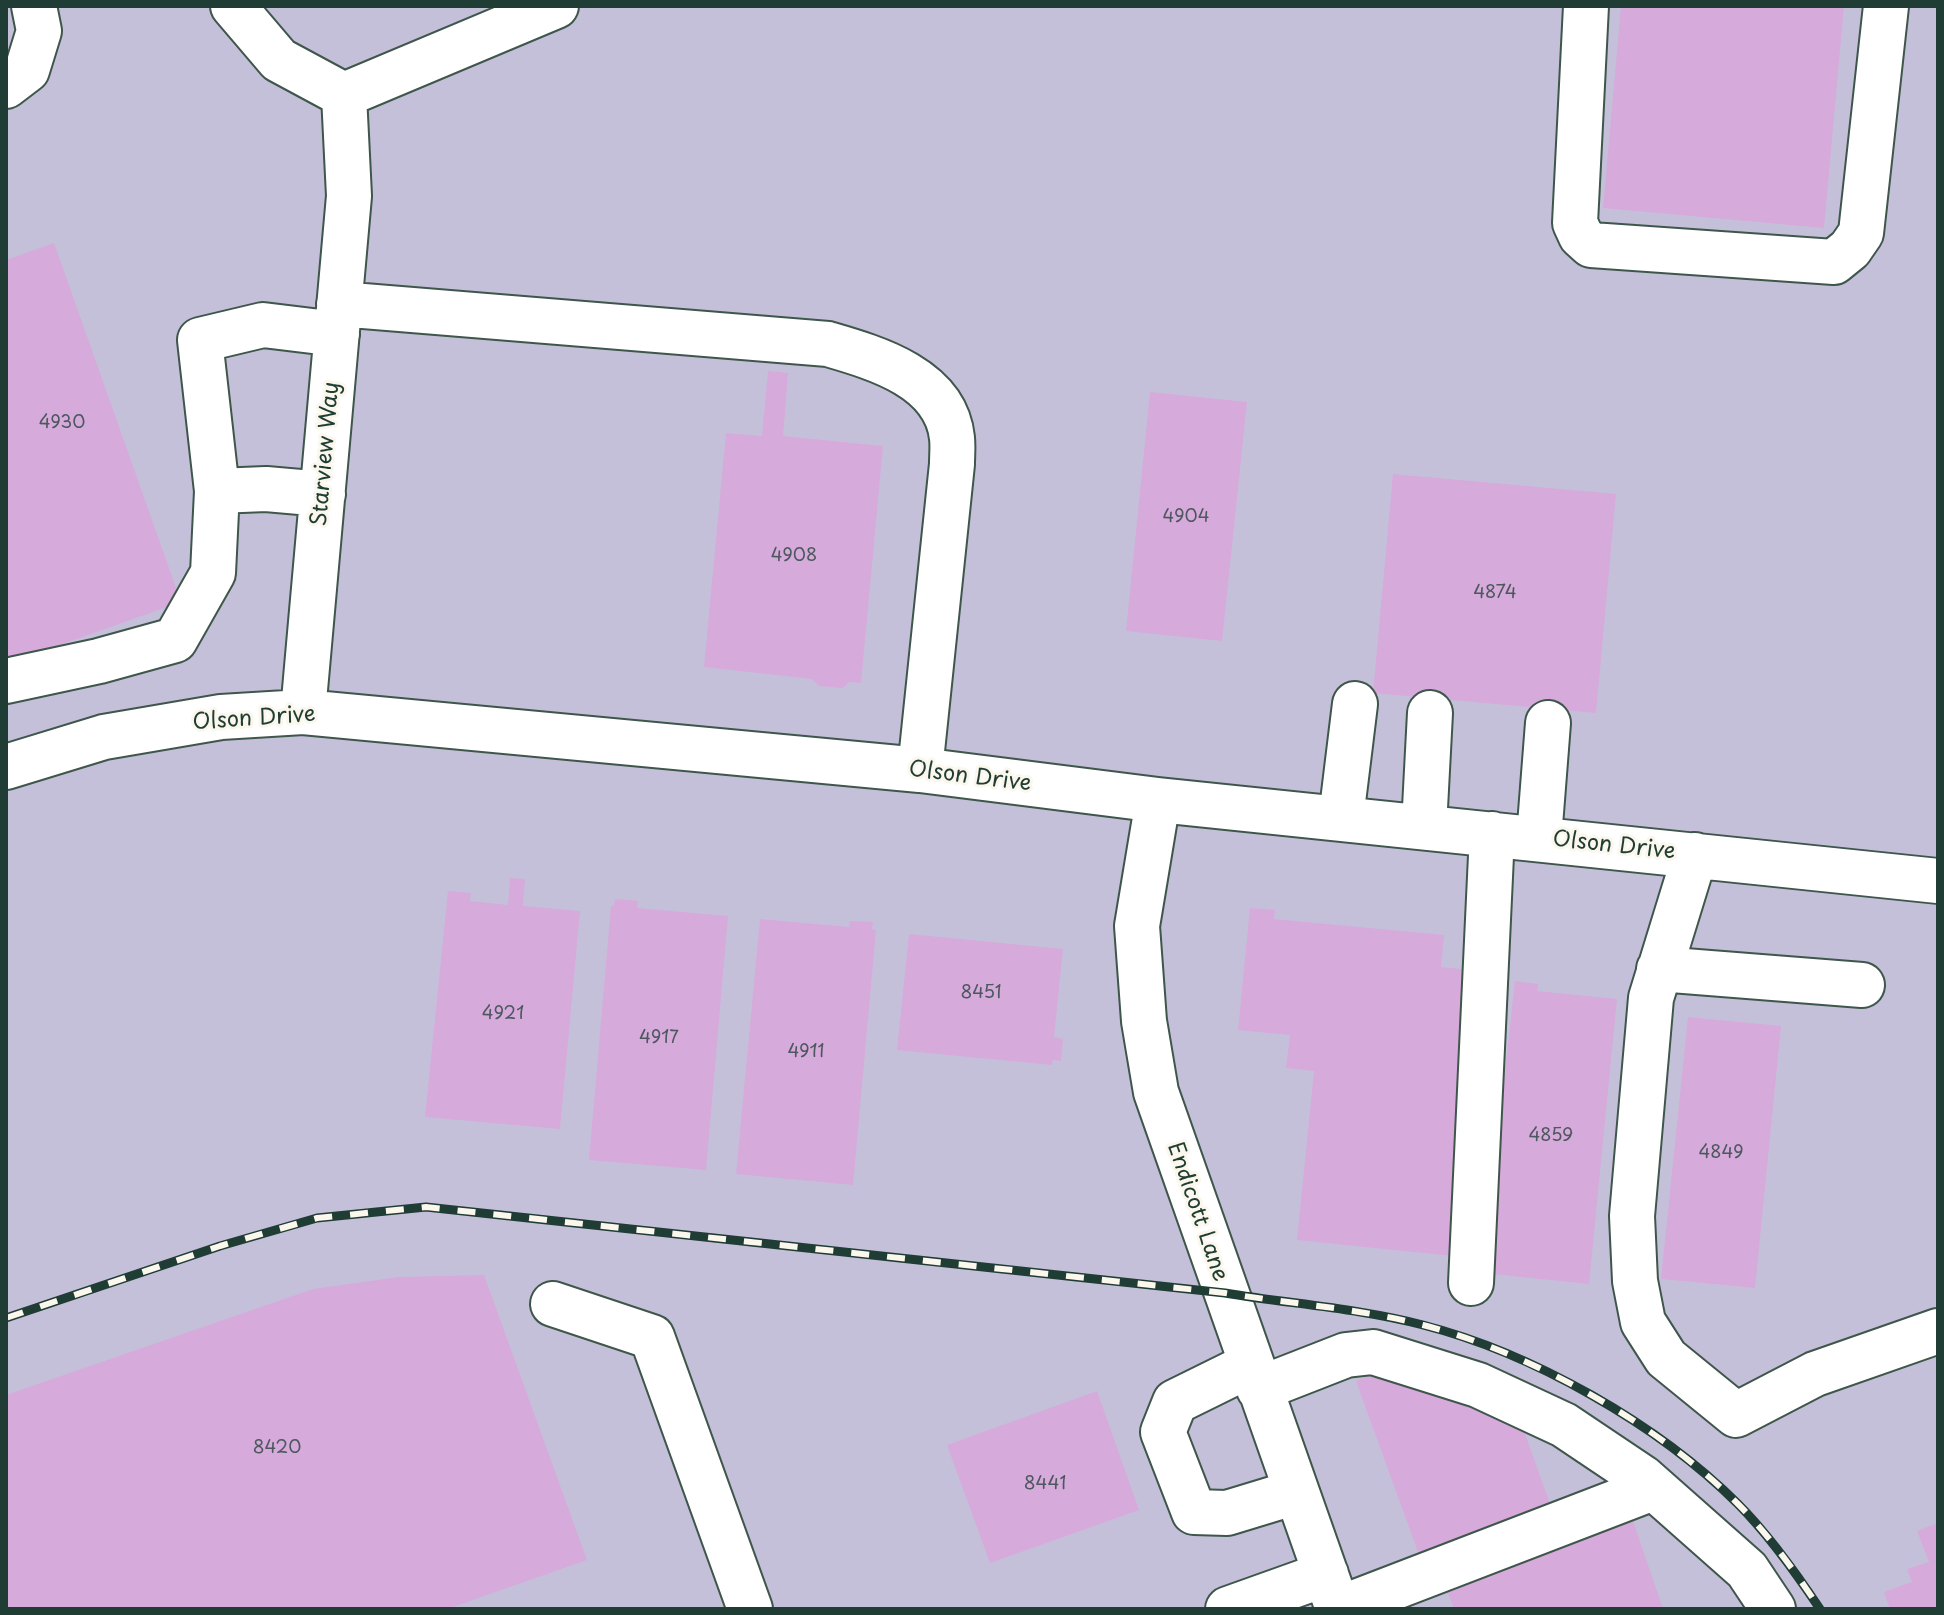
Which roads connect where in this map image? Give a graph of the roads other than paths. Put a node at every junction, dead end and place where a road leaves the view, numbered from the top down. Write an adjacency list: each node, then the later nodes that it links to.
1 (34, 6): 6 (street)
2 (233, 6): 7 (street)
3 (556, 6): 7 (street)
4 (1586, 6): 5 (street)
5 (1886, 6)
6 (6, 86)
7 (344, 95): 8 (street, Starview Way)
8 (338, 319): 9 (street); 10 (street, Starview Way); 17 (street)
9 (217, 491): 10 (street); 11 (street)
10 (323, 494): 13 (street, Starview Way)
11 (6, 681)
12 (1355, 704): 19 (street)
13 (303, 712): 16 (street, Olson Drive); 17 (street, Olson Drive)
14 (1430, 713): 20 (street)
15 (1548, 723): 22 (street)
16 (6, 767)
17 (920, 770): 18 (street, Olson Drive)
18 (1158, 800): 19 (street, Olson Drive); 30 (street, Endicott Lane)
19 (1341, 818): 20 (street, Olson Drive)
20 (1424, 827): 21 (street, Olson Drive)
21 (1492, 834): 22 (street, Olson Drive); 27 (street)
22 (1539, 838): 23 (street, Olson Drive)
23 (1695, 855): 24 (street, Olson Drive); 25 (street)
24 (1938, 881)
25 (1659, 969): 26 (street); 29 (street)
26 (1862, 985)
27 (1471, 1283)
28 (553, 1304): 35 (street)
29 (1938, 1331)
30 (1254, 1377): 31 (street); 32 (street, Endicott Lane); 32 (street)
31 (1653, 1488): 33 (street); 34 (street)
32 (1296, 1492): 33 (street, Endicott Lane)
33 (1334, 1597): 36 (street)
34 (1760, 1606)
35 (750, 1609)
36 (1228, 1609)

